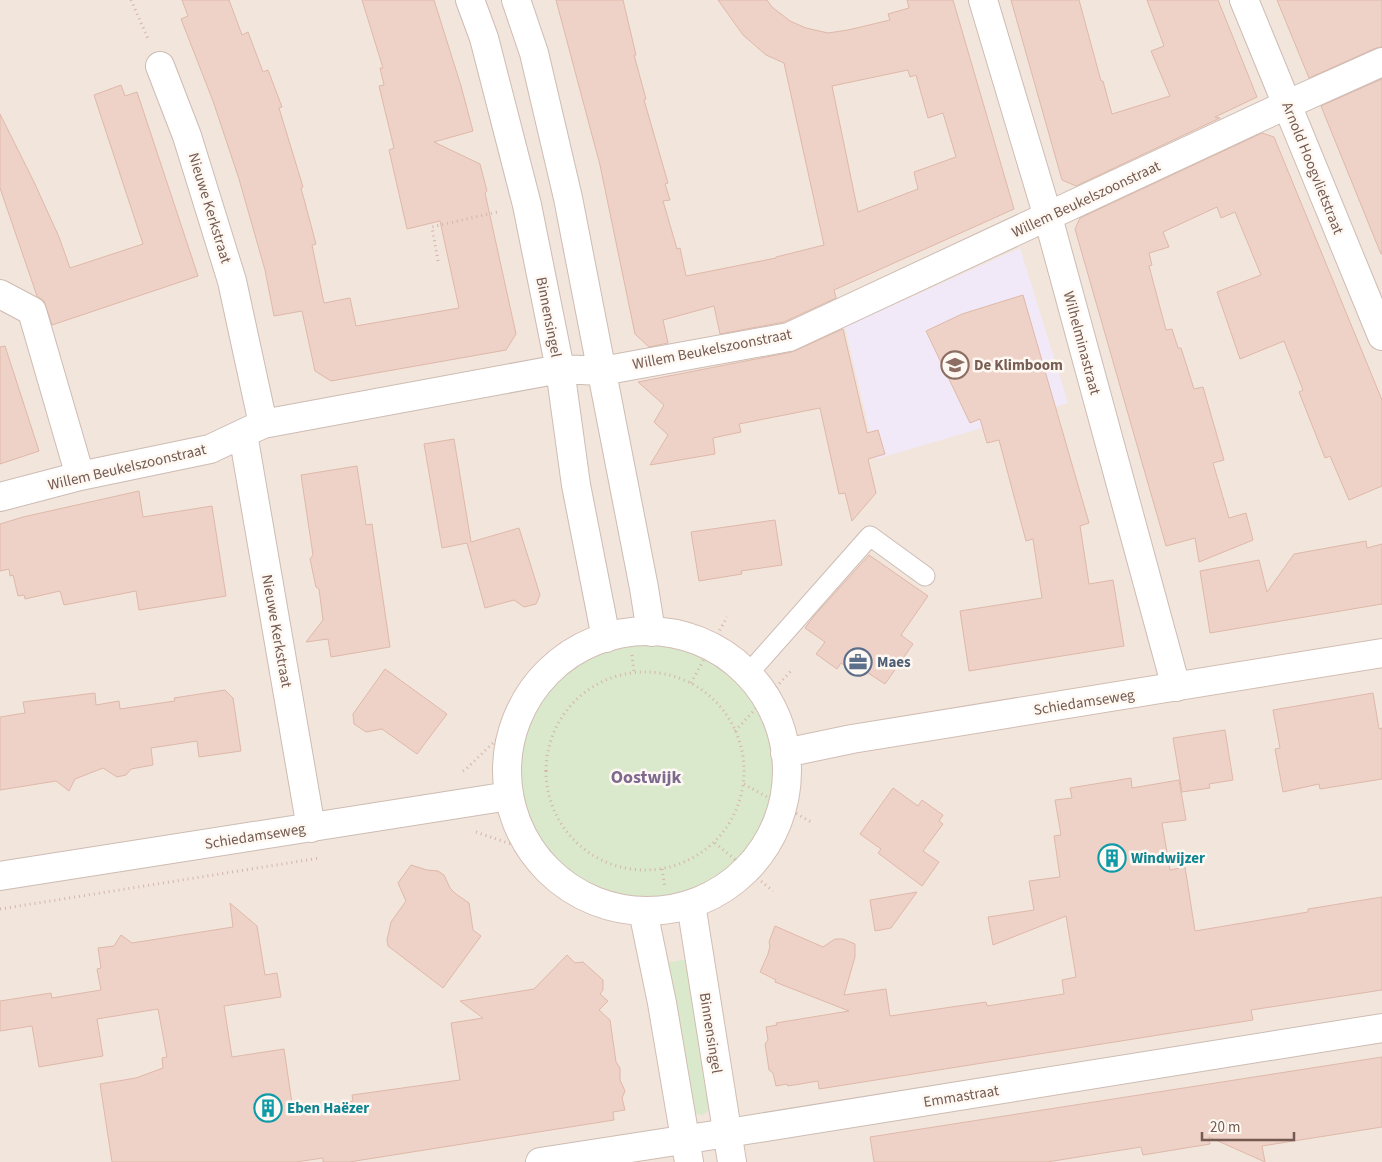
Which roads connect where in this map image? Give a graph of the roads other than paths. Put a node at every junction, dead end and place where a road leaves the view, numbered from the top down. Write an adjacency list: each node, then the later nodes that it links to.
1 (470, 0): 11 (street, Binnensingel)
2 (516, 0): 12 (street)
3 (983, 0): 8 (street, Wilhelminastraat)
4 (1244, 0): 7 (street, Arnold Hoogvlietstraat)
5 (1382, 62): 7 (street, Willem Beukelszoonstraat)
6 (160, 66): 13 (street, Nieuwe Kerkstraat)
7 (1286, 105): 8 (street, Willem Beukelszoonstraat); 10 (street, Arnold Hoogvlietstraat)
8 (1048, 217): 12 (street, Willem Beukelszoonstraat); 21 (street, Wilhelminastraat)
9 (0, 294): 14 (street)
10 (1382, 336)
11 (560, 369): 12 (street, Willem Beukelszoonstraat); 13 (street, Willem Beukelszoonstraat); 18 (street, Binnensingel)
12 (602, 370): 17 (street)
13 (253, 429): 14 (street, Willem Beukelszoonstraat); 24 (street, Nieuwe Kerkstraat)
14 (80, 476): 15 (street, Willem Beukelszoonstraat)
15 (0, 497)
16 (925, 576): 20 (lane)
17 (651, 632): 18 (street); 20 (street)
18 (606, 638): 23 (street)
19 (1382, 653): 21 (street, Schiedamseweg)
20 (748, 675): 22 (street)
21 (1176, 687): 22 (street, Schiedamseweg)
22 (785, 753): 26 (street)
23 (509, 796): 24 (street, Schiedamseweg); 27 (street)
24 (311, 828): 25 (street, Schiedamseweg)
25 (0, 876)
26 (692, 904): 27 (street); 29 (street, Binnensingel)
27 (643, 911): 30 (street)
28 (1382, 1028): 29 (street, Emmastraat)
29 (727, 1133): 30 (street, Emmastraat); 32 (street, Binnensingel)
30 (687, 1151): 31 (street, Emmastraat)
31 (540, 1162)
32 (732, 1162)

